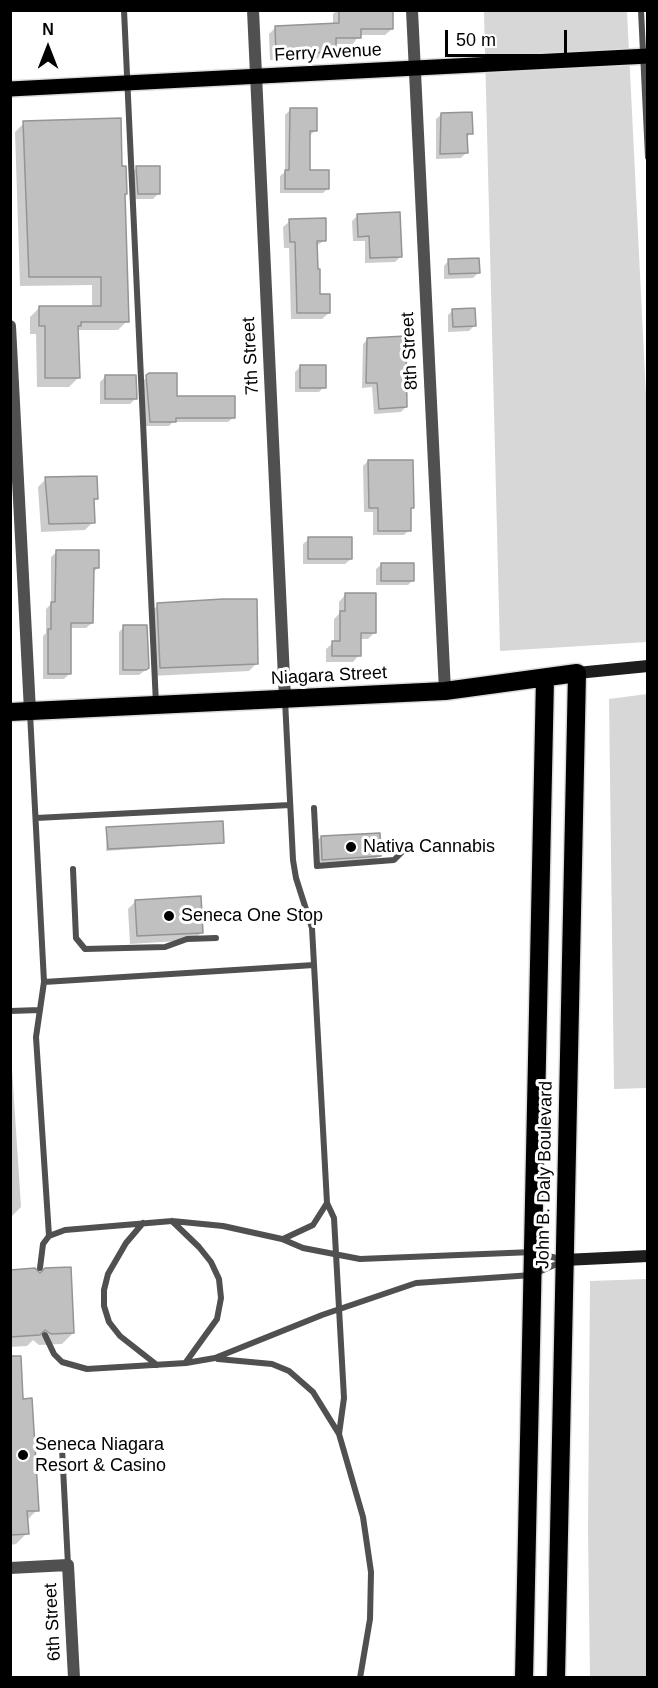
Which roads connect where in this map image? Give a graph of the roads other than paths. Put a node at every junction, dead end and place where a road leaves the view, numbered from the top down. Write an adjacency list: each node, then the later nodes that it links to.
1 (124, 10): 8 (lane)
2 (253, 10): 7 (street, 7th Street)
3 (412, 10): 6 (street, 8th Street)
4 (641, 10): 5 (lane)
5 (645, 56): 6 (main road, Ferry Avenue); 10 (lane)
6 (414, 68): 7 (main road, Ferry Avenue); 15 (street, 8th Street)
7 (256, 76): 8 (main road, Ferry Avenue); 16 (street, 7th Street)
8 (126, 83): 9 (main road, Ferry Avenue); 17 (lane)
9 (10, 89)
10 (648, 157)
11 (10, 326): 18 (street)
12 (648, 666): 13 (street, Niagara Street)
13 (577, 673): 14 (highway, Niagara Street); 38 (highway, John B. Daly Boulevard)
14 (545, 678): 15 (highway, Niagara Street); 35 (highway, John B. Daly Boulevard)
15 (445, 691): 16 (highway, Niagara Street)
16 (285, 699): 17 (highway, Niagara Street); 20 (lane)
17 (156, 705): 18 (highway, Niagara Street)
18 (30, 711): 19 (highway, Niagara Street); 22 (lane)
19 (10, 712)
20 (290, 805): 22 (lane); 26 (lane)
21 (314, 808): 23 (lane)
22 (36, 818): 27 (lane)
23 (407, 847)
24 (73, 869): 25 (lane)
25 (216, 938)
26 (314, 965): 27 (lane); 30 (lane)
27 (44, 982): 28 (lane)
28 (40, 1010): 29 (lane); 33 (lane)
29 (10, 1011)
30 (327, 1203): 34 (lane); 36 (lane)
31 (172, 1221): 32 (lane); 34 (lane); 44 (lane)
32 (143, 1223): 33 (lane); 45 (lane)
33 (49, 1236): 39 (lane)
34 (282, 1239): 36 (lane)
35 (533, 1252): 36 (lane); 38 (lane); 40 (highway, John B. Daly Boulevard)
36 (336, 1255): 41 (lane)
37 (648, 1256): 38 (street)
38 (564, 1260): 40 (lane); 53 (highway, John B. Daly Boulevard)
39 (40, 1268)
40 (532, 1275): 41 (lane); 52 (highway, John B. Daly Boulevard)
41 (339, 1309): 43 (lane); 46 (lane)
42 (45, 1335): 45 (lane)
43 (215, 1358): 44 (lane); 46 (lane)
44 (186, 1363): 45 (lane)
45 (157, 1365)
46 (339, 1434): 51 (lane)
47 (62, 1449): 48 (lane)
48 (68, 1565): 49 (street); 50 (street, 6th Street)
49 (10, 1568)
50 (74, 1677)
51 (360, 1677)
52 (524, 1677)
53 (556, 1677)

